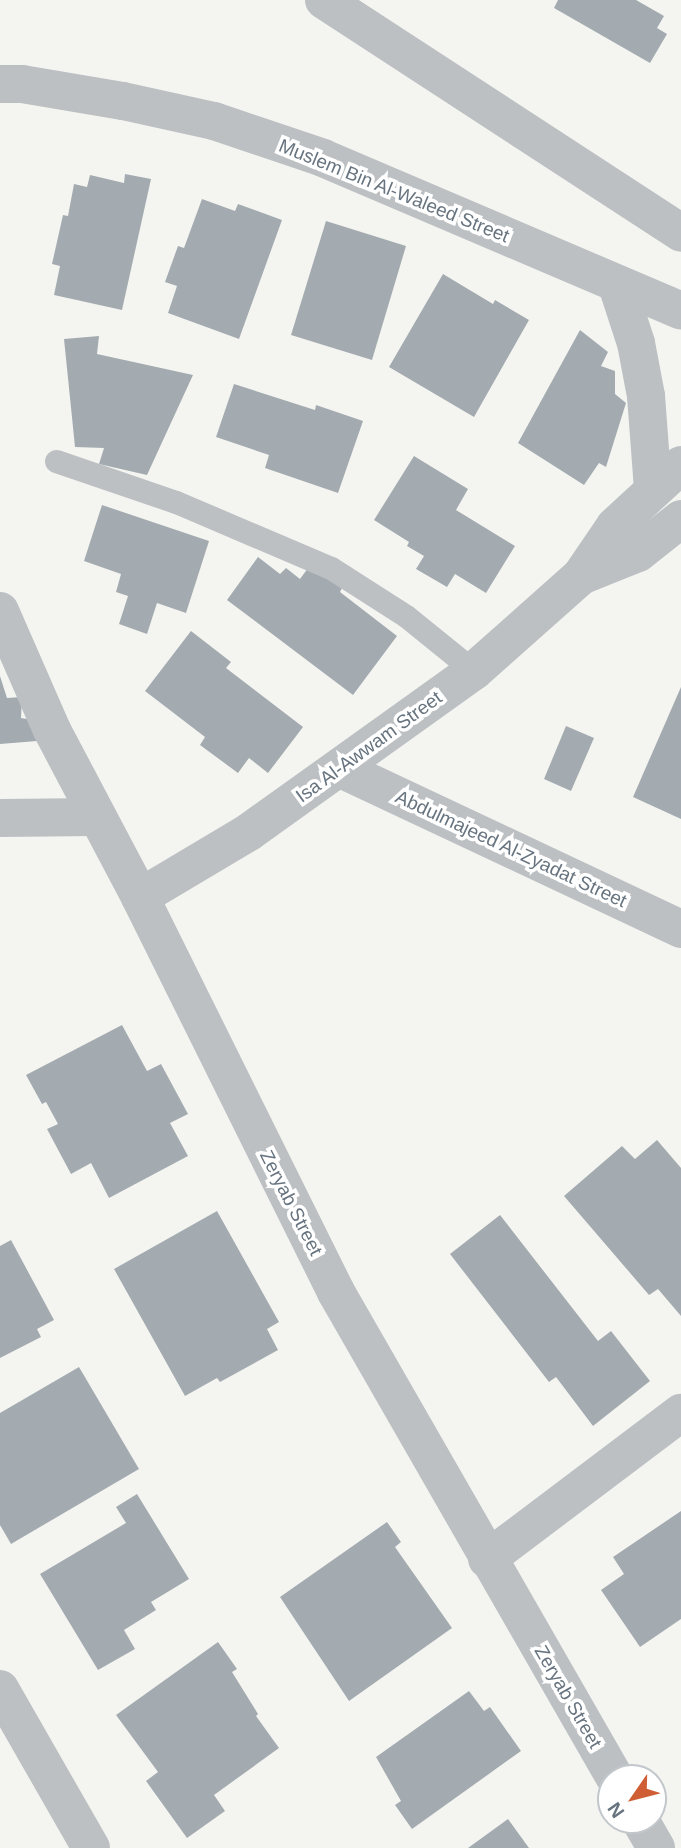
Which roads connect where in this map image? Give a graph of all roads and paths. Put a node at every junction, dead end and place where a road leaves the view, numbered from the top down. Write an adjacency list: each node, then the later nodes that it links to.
1 (324, 0): 3 (street)
2 (0, 84): 4 (street, Muslem Bin Al-Waleed Street)
3 (681, 233)
4 (617, 285): 5 (street, Muslem Bin Al-Waleed Street); 8 (street)
5 (681, 312)
6 (56, 461): 12 (lane)
7 (681, 465): 8 (street, Isa Al-Awwam Street)
8 (653, 490): 10 (street, Isa Al-Awwam Street)
9 (681, 519): 10 (street, Isa Al-Awwam Street)
10 (581, 576): 12 (street, Isa Al-Awwam Street)
11 (0, 611): 14 (street, Zeryab Street)
12 (474, 671): 13 (street, Isa Al-Awwam Street)
13 (341, 769): 16 (street, Isa Al-Awwam Street); 17 (street, Abdulmajeed Al-Zyadat Street)
14 (97, 817): 15 (street); 16 (street, Zeryab Street)
15 (0, 818)
16 (141, 897): 19 (street, Zeryab Street)
17 (681, 929)
18 (681, 1413): 19 (street)
19 (488, 1559): 21 (street, Zeryab Street)
20 (0, 1689): 22 (street)
21 (607, 1764)
22 (91, 1848)

